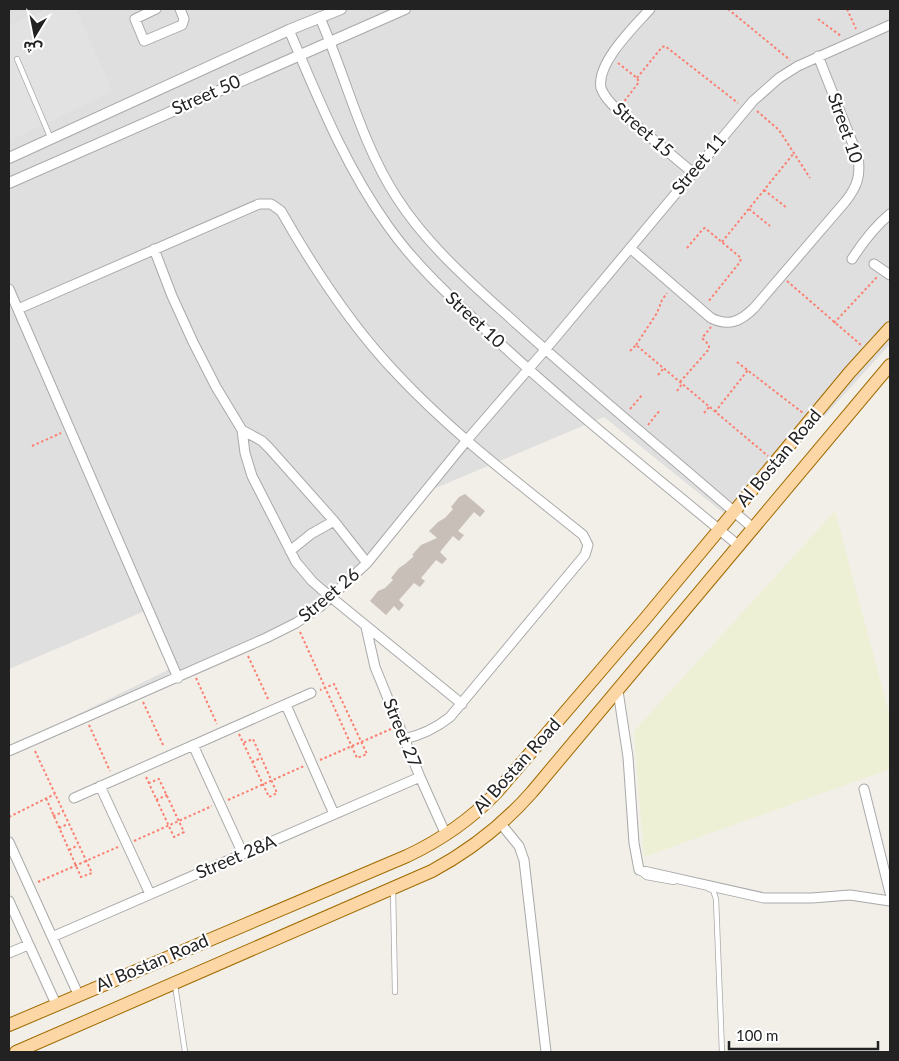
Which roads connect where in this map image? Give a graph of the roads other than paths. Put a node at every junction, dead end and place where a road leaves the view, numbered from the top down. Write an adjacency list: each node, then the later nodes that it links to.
1 (156, 9): 2 (street)
2 (180, 9)
3 (341, 9): 6 (street, Street 50)
4 (405, 9): 9 (street, Street 50)
5 (650, 9): 15 (street, Street 15)
6 (320, 18): 8 (street, Street 50); 9 (street, Street 10)
7 (890, 25): 11 (street, Street 11)
8 (289, 30): 10 (street, Street 10); 13 (street, Street 50)
9 (330, 41): 10 (street, Street 50); 26 (street, Street 10)
10 (299, 54): 16 (street, Street 50); 28 (street, Street 10)
11 (818, 56): 15 (street, Street 11); 18 (street, Street 10)
12 (17, 59): 13 (lane)
13 (51, 140): 14 (street, Street 50)
14 (9, 158)
15 (692, 172): 18 (street, Street 11)
16 (9, 184)
17 (890, 214): 20 (street)
18 (630, 248): 26 (street, Street 11)
19 (154, 249): 24 (street); 29 (street); 30 (street)
20 (852, 259)
21 (874, 264): 22 (street)
22 (887, 272)
23 (9, 289): 24 (street)
24 (18, 309): 40 (street)
25 (890, 328): 31 (main road, Al Bostan Road)
26 (545, 350): 28 (street, Street 26); 31 (street, Street 10)
27 (890, 365): 33 (main road, Al Bostan Road)
28 (528, 369): 30 (street, Street 26); 34 (street, Street 10)
29 (242, 430): 32 (street); 36 (street)
30 (467, 440): 37 (street, Street 26); 43 (street)
31 (734, 511): 33 (street, Street 10); 34 (main road, Al Bostan Road)
32 (334, 521): 36 (street); 37 (street)
33 (754, 529): 35 (main road, Al Bostan Road)
34 (719, 530): 35 (street, Street 10); 54 (main road, Al Bostan Road)
35 (739, 546): 41 (main road, Al Bostan Road)
36 (290, 551): 38 (street)
37 (367, 563): 38 (street, Street 26)
38 (331, 597): 39 (street); 40 (street, Street 26)
39 (366, 627): 43 (street); 45 (street, Street 27)
40 (178, 678): 47 (street, Street 26)
41 (618, 692): 53 (main road, Al Bostan Road); 57 (street)
42 (311, 693): 44 (street)
43 (462, 704): 45 (street)
44 (286, 705): 46 (street); 52 (street)
45 (404, 739): 48 (street, Street 27)
46 (193, 745): 49 (street); 56 (street)
47 (9, 751)
48 (420, 777): 52 (street, Street 28A); 54 (street, Street 27)
49 (100, 786): 51 (street); 59 (street)
50 (864, 789): 60 (street)
51 (74, 798)
52 (334, 814): 56 (street, Street 28A)
53 (501, 824): 58 (main road, Al Bostan Road); 73 (street)
54 (446, 835): 68 (main road, Al Bostan Road)
55 (9, 842): 63 (street)
56 (243, 854): 59 (street, Street 28A)
57 (639, 870): 62 (street); 74 (lane)
58 (393, 889): 66 (main road, Al Bostan Road); 67 (lane)
59 (150, 894): 63 (street, Street 28A)
60 (890, 894)
61 (9, 901): 64 (street)
62 (890, 901)
63 (52, 937): 68 (street)
64 (28, 945): 65 (street); 69 (street)
65 (9, 953)
66 (174, 984): 71 (main road, Al Bostan Road); 72 (lane)
67 (395, 992)
68 (78, 994): 69 (main road, Al Bostan Road)
69 (56, 1004): 70 (main road, Al Bostan Road)
70 (9, 1025)
71 (16, 1052)
72 (185, 1052)
73 (546, 1052)
74 (722, 1052)

